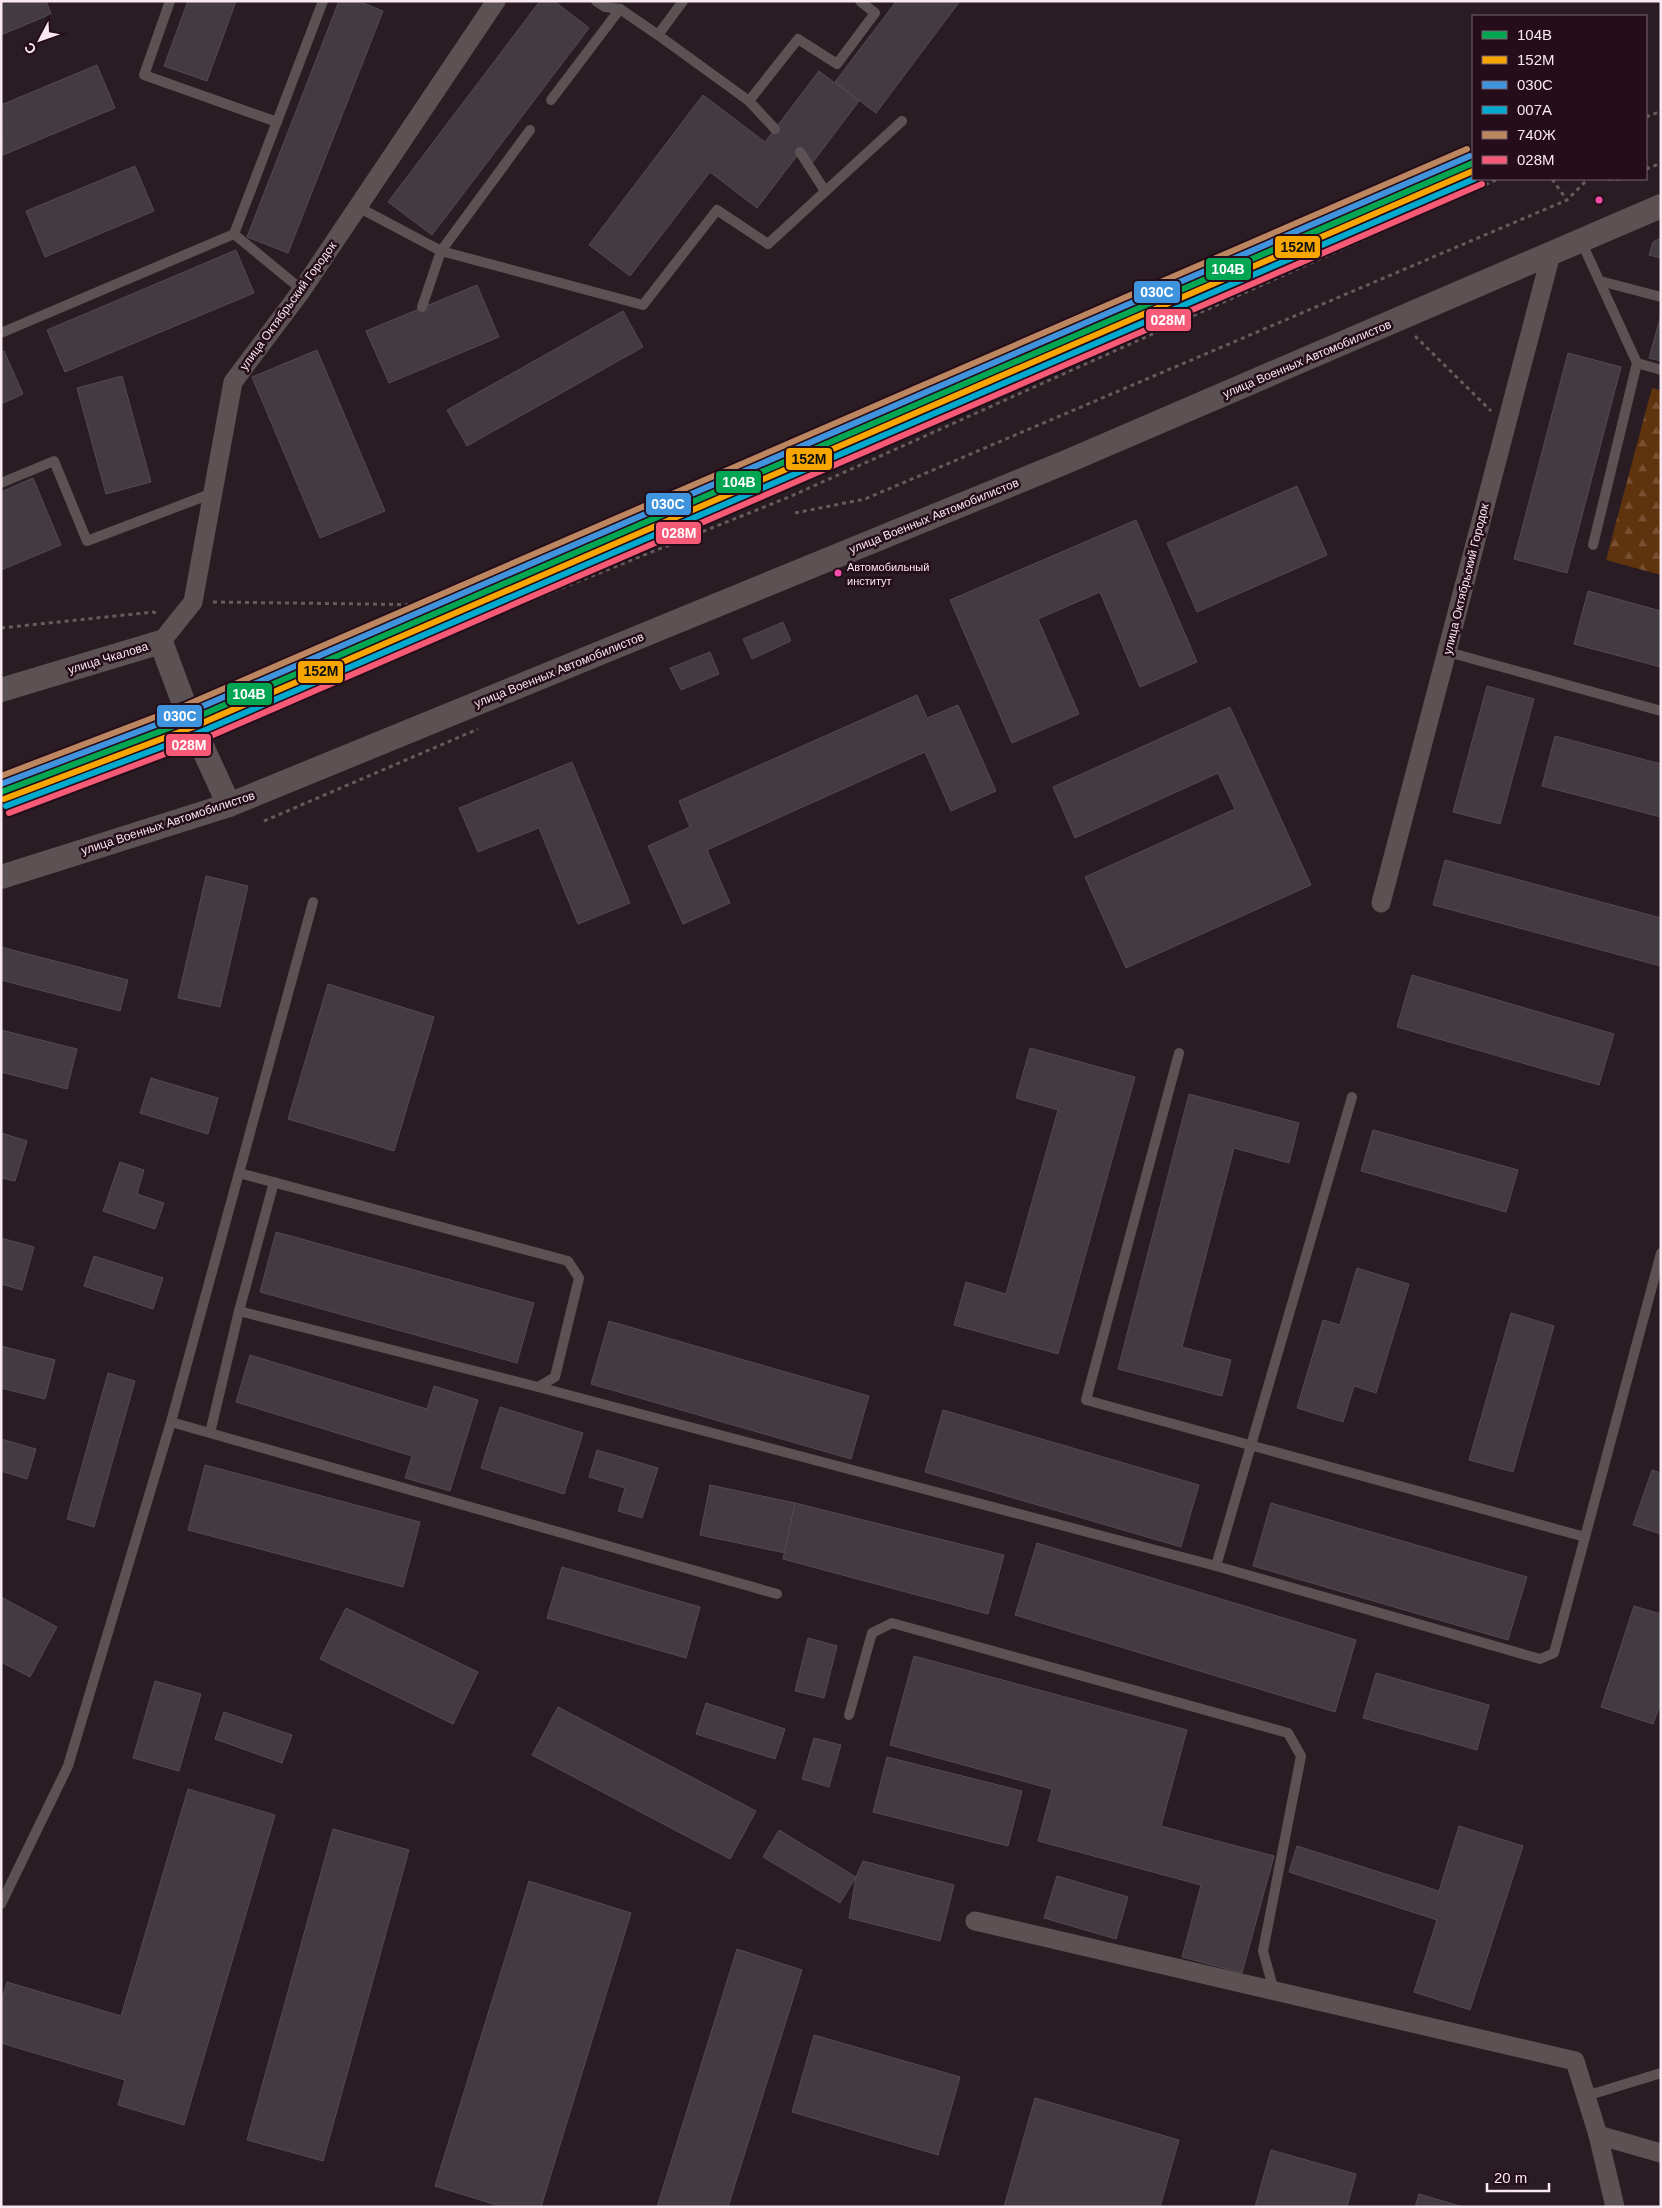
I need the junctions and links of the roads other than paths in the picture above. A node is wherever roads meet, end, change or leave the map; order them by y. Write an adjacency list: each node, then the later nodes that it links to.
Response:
1 (170, 1): 12 (lane)
2 (323, 1): 12 (lane)
3 (496, 1): 19 (street, улица Октябрьский Городок)
4 (596, 1): 7 (lane)
5 (682, 1): 9 (lane)
6 (860, 1): 11 (lane)
7 (607, 4): 8 (lane)
8 (620, 9): 9 (lane); 10 (lane)
9 (658, 35): 11 (lane)
10 (551, 100)
11 (750, 101): 14 (lane)
12 (277, 122): 20 (lane)
13 (902, 122): 17 (lane)
14 (775, 128)
15 (530, 130): 22 (lane)
16 (800, 152): 17 (lane)
17 (825, 191): 22 (lane)
18 (1661, 206): 21 (street, улица Военных Автомобилистов)
19 (358, 207): 22 (lane); 25 (street, улица Октябрьский Городок)
20 (234, 234): 25 (lane); 28 (lane)
21 (1581, 241): 23 (street, улица Военных Автомобилистов); 24 (lane)
22 (441, 251): 27 (lane)
23 (1551, 254): 35 (street, улица Октябрьский Городок); 38 (street, улица Военных Автомобилистов)
24 (1600, 282): 26 (lane); 29 (lane)
25 (302, 290): 32 (street, улица Октябрьский Городок)
26 (1661, 297)
27 (422, 307)
28 (1, 333)
29 (1637, 363): 30 (lane); 33 (lane)
30 (1661, 370)
31 (1, 483): 32 (lane)
32 (213, 493): 34 (street, улица Октябрьский Городок)
33 (1593, 545)
34 (166, 636): 36 (street, улица Чкалова); 38 (street, улица Чкалова)
35 (1448, 652): 37 (lane); 41 (street, улица Октябрьский Городок)
36 (1, 690)
37 (1661, 711)
38 (229, 805): 39 (street, улица Военных Автомобилистов)
39 (1, 877)
40 (313, 902): 44 (lane)
41 (1381, 903)
42 (1179, 1052): 51 (lane)
43 (1352, 1096): 51 (lane)
44 (239, 1173): 45 (lane); 49 (lane)
45 (274, 1182): 47 (lane); 48 (lane)
46 (1661, 1253): 52 (lane)
47 (239, 1311): 48 (lane); 50 (lane)
48 (538, 1387): 53 (lane)
49 (171, 1422): 50 (lane); 56 (lane)
50 (210, 1433): 54 (lane)
51 (1250, 1447): 52 (lane); 53 (lane)
52 (1585, 1537): 53 (lane)
53 (1216, 1566)
54 (777, 1594)
55 (849, 1715): 58 (lane)
56 (1, 1904)
57 (975, 1921): 58 (street)
58 (1274, 1990): 60 (street)
59 (1661, 2073): 60 (lane)
60 (1586, 2096): 61 (street)
61 (1598, 2135): 62 (street); 63 (street)
62 (1661, 2152)
63 (1615, 2207)

